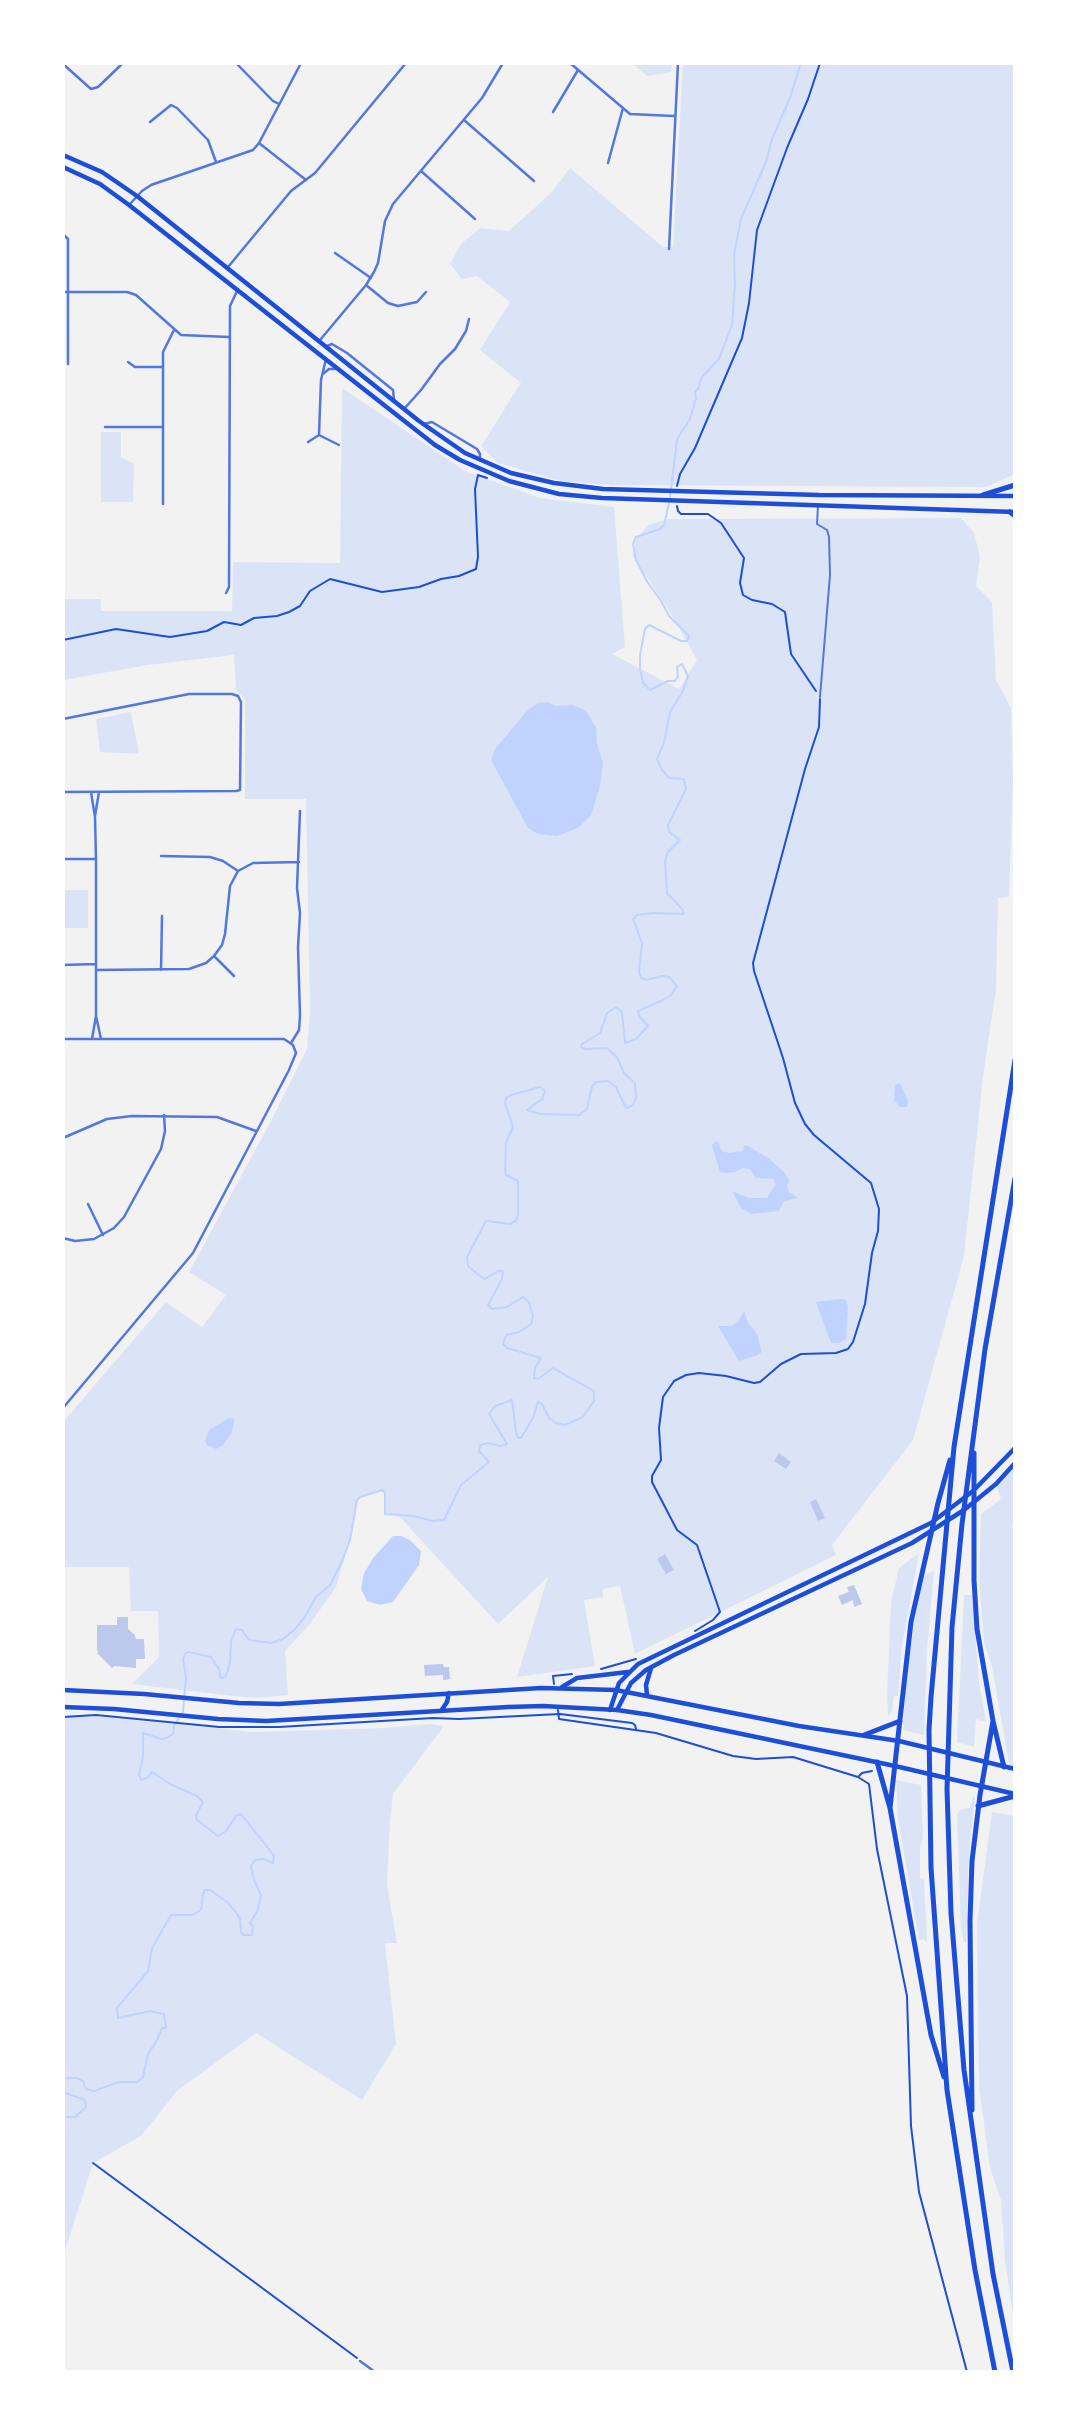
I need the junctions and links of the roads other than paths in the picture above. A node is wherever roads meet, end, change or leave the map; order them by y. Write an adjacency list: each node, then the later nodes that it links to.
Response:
1 (123, 63): 8 (street)
2 (236, 63): 10 (street)
3 (301, 63): 10 (street)
4 (406, 63): 22 (street)
5 (503, 63): 14 (street)
6 (570, 63): 9 (street)
7 (678, 63): 13 (street)
8 (63, 64)
9 (578, 70): 11 (street); 12 (street)
10 (279, 104): 16 (street)
11 (623, 108): 13 (street); 19 (street)
12 (553, 113)
13 (675, 116): 28 (street)
14 (464, 120): 21 (street); 23 (street)
15 (150, 122): 18 (street)
16 (259, 144): 18 (street); 22 (street)
17 (63, 155): 24 (main road)
18 (216, 163): 24 (street)
19 (608, 163)
20 (63, 167): 25 (main road)
21 (421, 171): 26 (street); 31 (street)
22 (306, 180): 30 (street)
23 (534, 181)
24 (137, 195): 25 (street); 30 (main road)
25 (129, 205): 33 (main road)
26 (475, 219)
27 (63, 234): 34 (street)
28 (669, 249)
29 (335, 253): 31 (street)
30 (228, 267): 39 (main road)
31 (371, 278): 32 (street)
32 (366, 285): 35 (street); 39 (street)
33 (238, 289): 38 (street); 40 (main road)
34 (65, 292): 37 (street); 43 (street)
35 (426, 292)
36 (468, 319): 47 (street)
37 (174, 330): 38 (street); 44 (street)
38 (229, 337): 63 (street)
39 (320, 340): 40 (main road); 47 (main road)
40 (312, 349): 41 (main road)
41 (326, 359): 45 (main road); 46 (street)
42 (128, 362): 44 (street)
43 (68, 364)
44 (163, 366): 50 (street)
45 (338, 369): 46 (street); 55 (main road)
46 (322, 376): 51 (street)
47 (404, 409): 48 (main road)
48 (424, 424): 54 (main road); 54 (street)
49 (105, 427): 50 (street)
50 (162, 427): 60 (street)
51 (319, 435): 52 (street); 53 (street)
52 (308, 442)
53 (339, 445)
54 (480, 460): 55 (main road); 57 (main road)
55 (477, 467): 61 (main road)
56 (1015, 485): 58 (highway)
57 (819, 495): 58 (main road); 61 (main road)
58 (983, 495): 59 (main road)
59 (1015, 496)
60 (163, 504)
61 (818, 504): 62 (main road); 64 (lane)
62 (1013, 513)
63 (226, 593)
64 (820, 697)
65 (63, 719): 68 (street)
66 (63, 792): 67 (street)
67 (91, 792): 68 (street); 70 (street)
68 (99, 792): 70 (street)
69 (300, 811): 74 (street)
70 (95, 817): 73 (street)
71 (161, 856): 75 (street)
72 (63, 859): 73 (street)
73 (96, 859): 78 (street)
74 (299, 862): 75 (street); 87 (street)
75 (238, 871): 77 (street)
76 (162, 916): 81 (street)
77 (214, 957): 81 (street); 82 (street)
78 (96, 964): 79 (street); 80 (street)
79 (63, 965)
80 (96, 970): 81 (street); 83 (street)
81 (161, 970)
82 (234, 976)
83 (96, 1016): 85 (street); 86 (street)
84 (63, 1039): 85 (street)
85 (92, 1039): 86 (street)
86 (101, 1039): 87 (street)
87 (291, 1043): 90 (street)
88 (1015, 1060): 97 (highway)
89 (164, 1115): 90 (street); 91 (street); 94 (street)
90 (257, 1132): 96 (street)
91 (63, 1137)
92 (1015, 1178): 98 (highway)
93 (88, 1204): 94 (street)
94 (103, 1236): 95 (street)
95 (63, 1238)
96 (63, 1408)
97 (954, 1447): 115 (highway); 128 (highway)
98 (974, 1447): 116 (highway); 129 (highway)
99 (1015, 1448): 101 (main road)
100 (1015, 1463): 102 (main road)
101 (730, 1619): 102 (main road); 104 (main road)
102 (733, 1628): 103 (main road)
103 (651, 1667): 108 (main road); 110 (main road)
104 (629, 1671): 105 (main road); 107 (main road)
105 (562, 1687): 107 (main road); 109 (main road)
106 (63, 1690): 109 (main road)
107 (616, 1690): 108 (main road); 112 (main road)
108 (626, 1692): 110 (main road); 113 (main road)
109 (449, 1693): 114 (main road)
110 (647, 1695): 117 (main road)
111 (63, 1707): 114 (main road)
112 (610, 1710): 113 (main road); 114 (main road)
113 (617, 1710): 119 (main road)
114 (441, 1711)
115 (900, 1721): 117 (highway); 118 (highway)
116 (993, 1721): 120 (highway); 122 (highway)
117 (864, 1735): 118 (main road)
118 (899, 1741): 120 (main road); 121 (highway)
119 (877, 1762): 121 (main road); 127 (highway)
120 (985, 1762): 122 (main road); 124 (highway)
121 (895, 1766): 124 (main road); 127 (highway)
122 (1004, 1767): 123 (main road)
123 (1015, 1769)
124 (981, 1786): 125 (main road); 126 (highway)
125 (1015, 1795): 126 (highway)
126 (978, 1806): 129 (highway)
127 (890, 1808): 128 (highway)
128 (947, 2090): 132 (highway)
129 (972, 2124): 133 (highway)
130 (360, 2361): 131 (street)
131 (374, 2372)
132 (995, 2372)
133 (1013, 2372)

